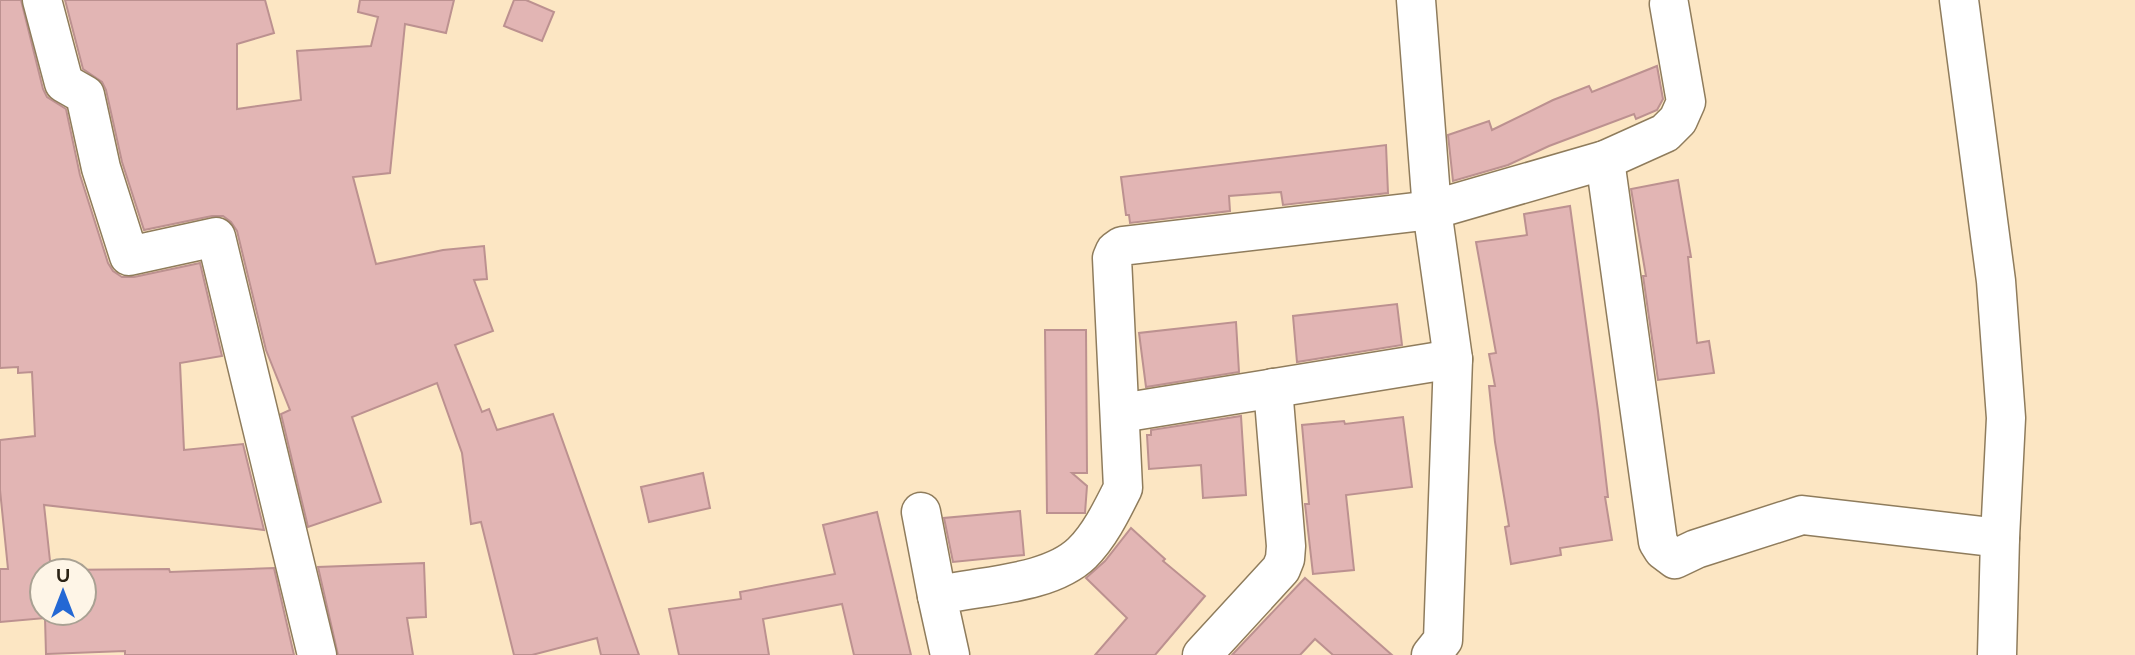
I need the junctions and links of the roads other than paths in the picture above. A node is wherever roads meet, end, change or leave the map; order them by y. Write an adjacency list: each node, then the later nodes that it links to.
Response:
1 (42, 0): 14 (street)
2 (1416, 0): 6 (street)
3 (1958, 0): 11 (street)
4 (1669, 4): 5 (street)
5 (1605, 160): 6 (street); 11 (street)
6 (1432, 210): 7 (street); 9 (street)
7 (1453, 359): 8 (street); 13 (street)
8 (1273, 388): 9 (street); 16 (street)
9 (1121, 413): 12 (street)
10 (921, 512): 12 (street)
11 (2000, 538): 17 (street)
12 (937, 596): 15 (street)
13 (1444, 650)
14 (317, 655)
15 (950, 655)
16 (1202, 655)
17 (1997, 655)

